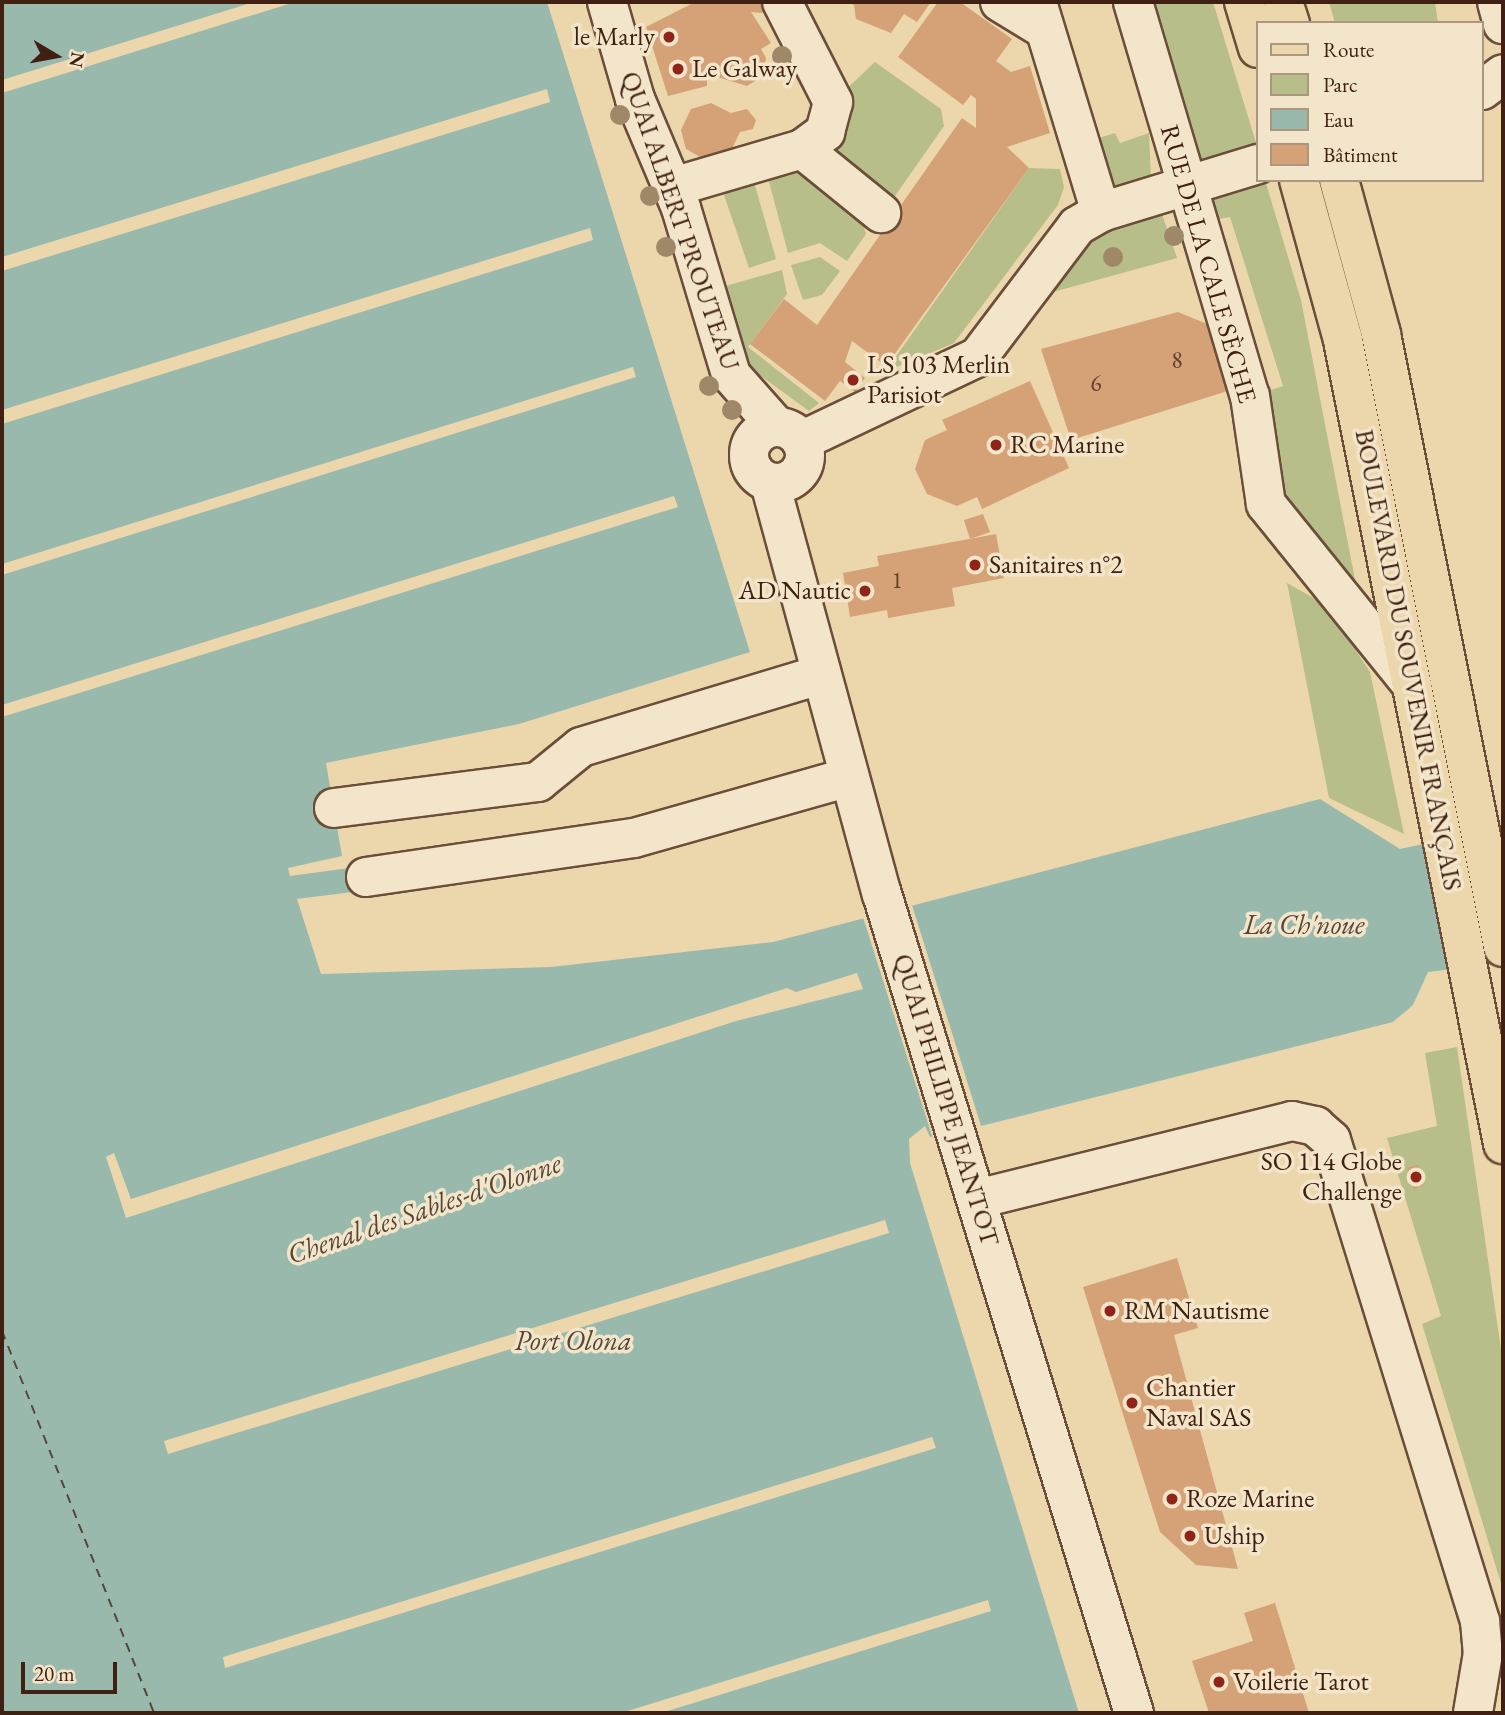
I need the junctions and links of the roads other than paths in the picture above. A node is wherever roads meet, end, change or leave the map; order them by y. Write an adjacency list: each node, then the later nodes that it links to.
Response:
1 (607, 2): 18 (street, QUAI ALBERT PROUTEAU)
2 (782, 2): 14 (street)
3 (1000, 2): 8 (street)
4 (1133, 2): 19 (street, RUE DE LA CALE SÈCHE)
5 (1244, 2): 11 (main road)
6 (1283, 2): 9 (main road)
7 (1497, 2): 10 (street)
8 (1039, 15): 20 (street)
9 (1289, 21)
10 (1503, 24)
11 (1256, 41)
12 (1503, 74): 13 (street)
13 (1484, 88)
14 (802, 149): 18 (street); 21 (street)
15 (1256, 165): 19 (street)
16 (1300, 182): 24 (main road, BOULEVARD DU SOUVENIR FRANÇAIS)
17 (1340, 182): 26 (main road, BOULEVARD DU SOUVENIR FRANÇAIS)
18 (674, 187): 22 (street, QUAI ALBERT PROUTEAU)
19 (1186, 187): 20 (street); 24 (street, RUE DE LA CALE SÈCHE)
20 (1101, 212): 22 (street)
21 (881, 213)
22 (789, 434): 23 (street, QUAI PHILIPPE JEANTOT)
23 (818, 676): 25 (street, QUAI PHILIPPE JEANTOT); 27 (street)
24 (1414, 687): 26 (main road, BOULEVARD DU SOUVENIR FRANÇAIS)
25 (849, 777): 28 (street); 31 (street, QUAI PHILIPPE JEANTOT)
26 (1453, 790): 29 (main road, BOULEVARD DU SOUVENIR FRANÇAIS); 30 (main road, BOULEVARD DU SOUVENIR FRANÇAIS)
27 (334, 808)
28 (366, 877)
29 (1503, 947)
30 (1503, 1144)
31 (977, 1199): 32 (street, QUAI PHILIPPE JEANTOT); 33 (street)
32 (1134, 1713)
33 (1473, 1713)

